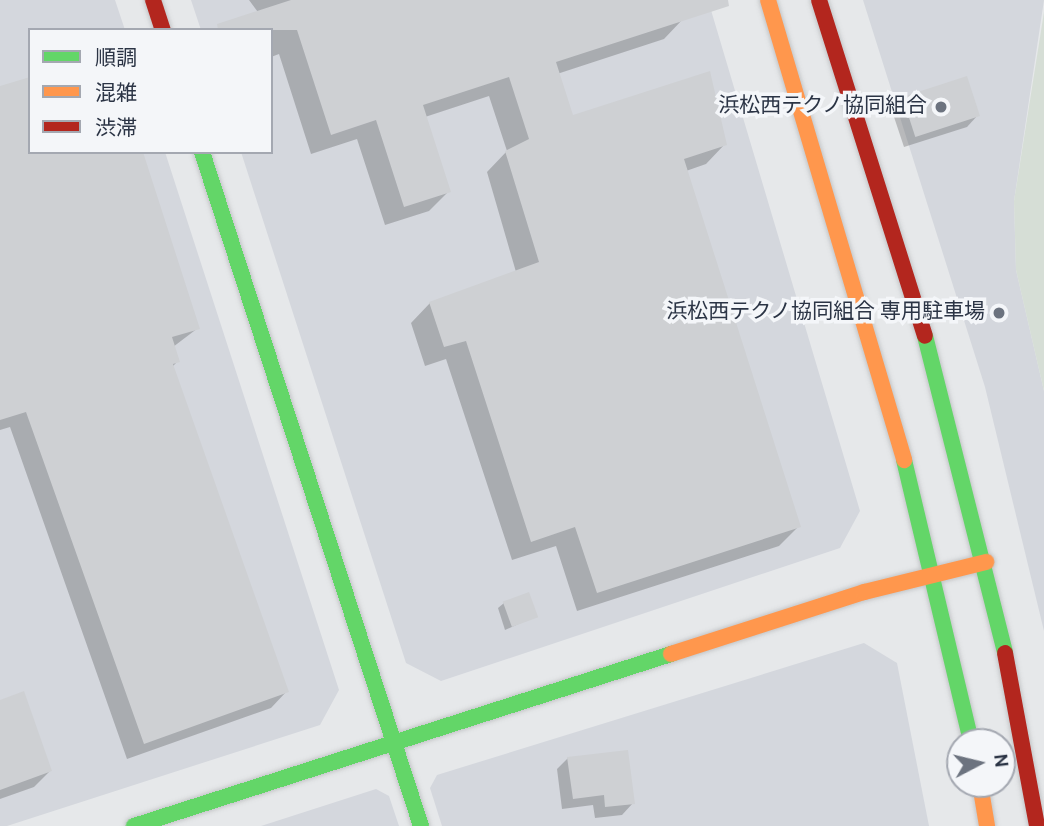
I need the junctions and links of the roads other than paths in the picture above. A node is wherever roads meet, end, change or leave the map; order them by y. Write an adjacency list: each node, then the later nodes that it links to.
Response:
1 (153, 0): 4 (street)
2 (768, 0): 7 (street)
3 (819, 0): 6 (street)
4 (162, 28)
5 (203, 154): 9 (street)
6 (986, 562): 7 (street); 14 (street)
7 (934, 574): 8 (street); 9 (street)
8 (968, 728)
9 (394, 743): 11 (street); 12 (street)
10 (982, 798): 13 (street)
11 (134, 826)
12 (421, 826)
13 (987, 826)
14 (1037, 826)

